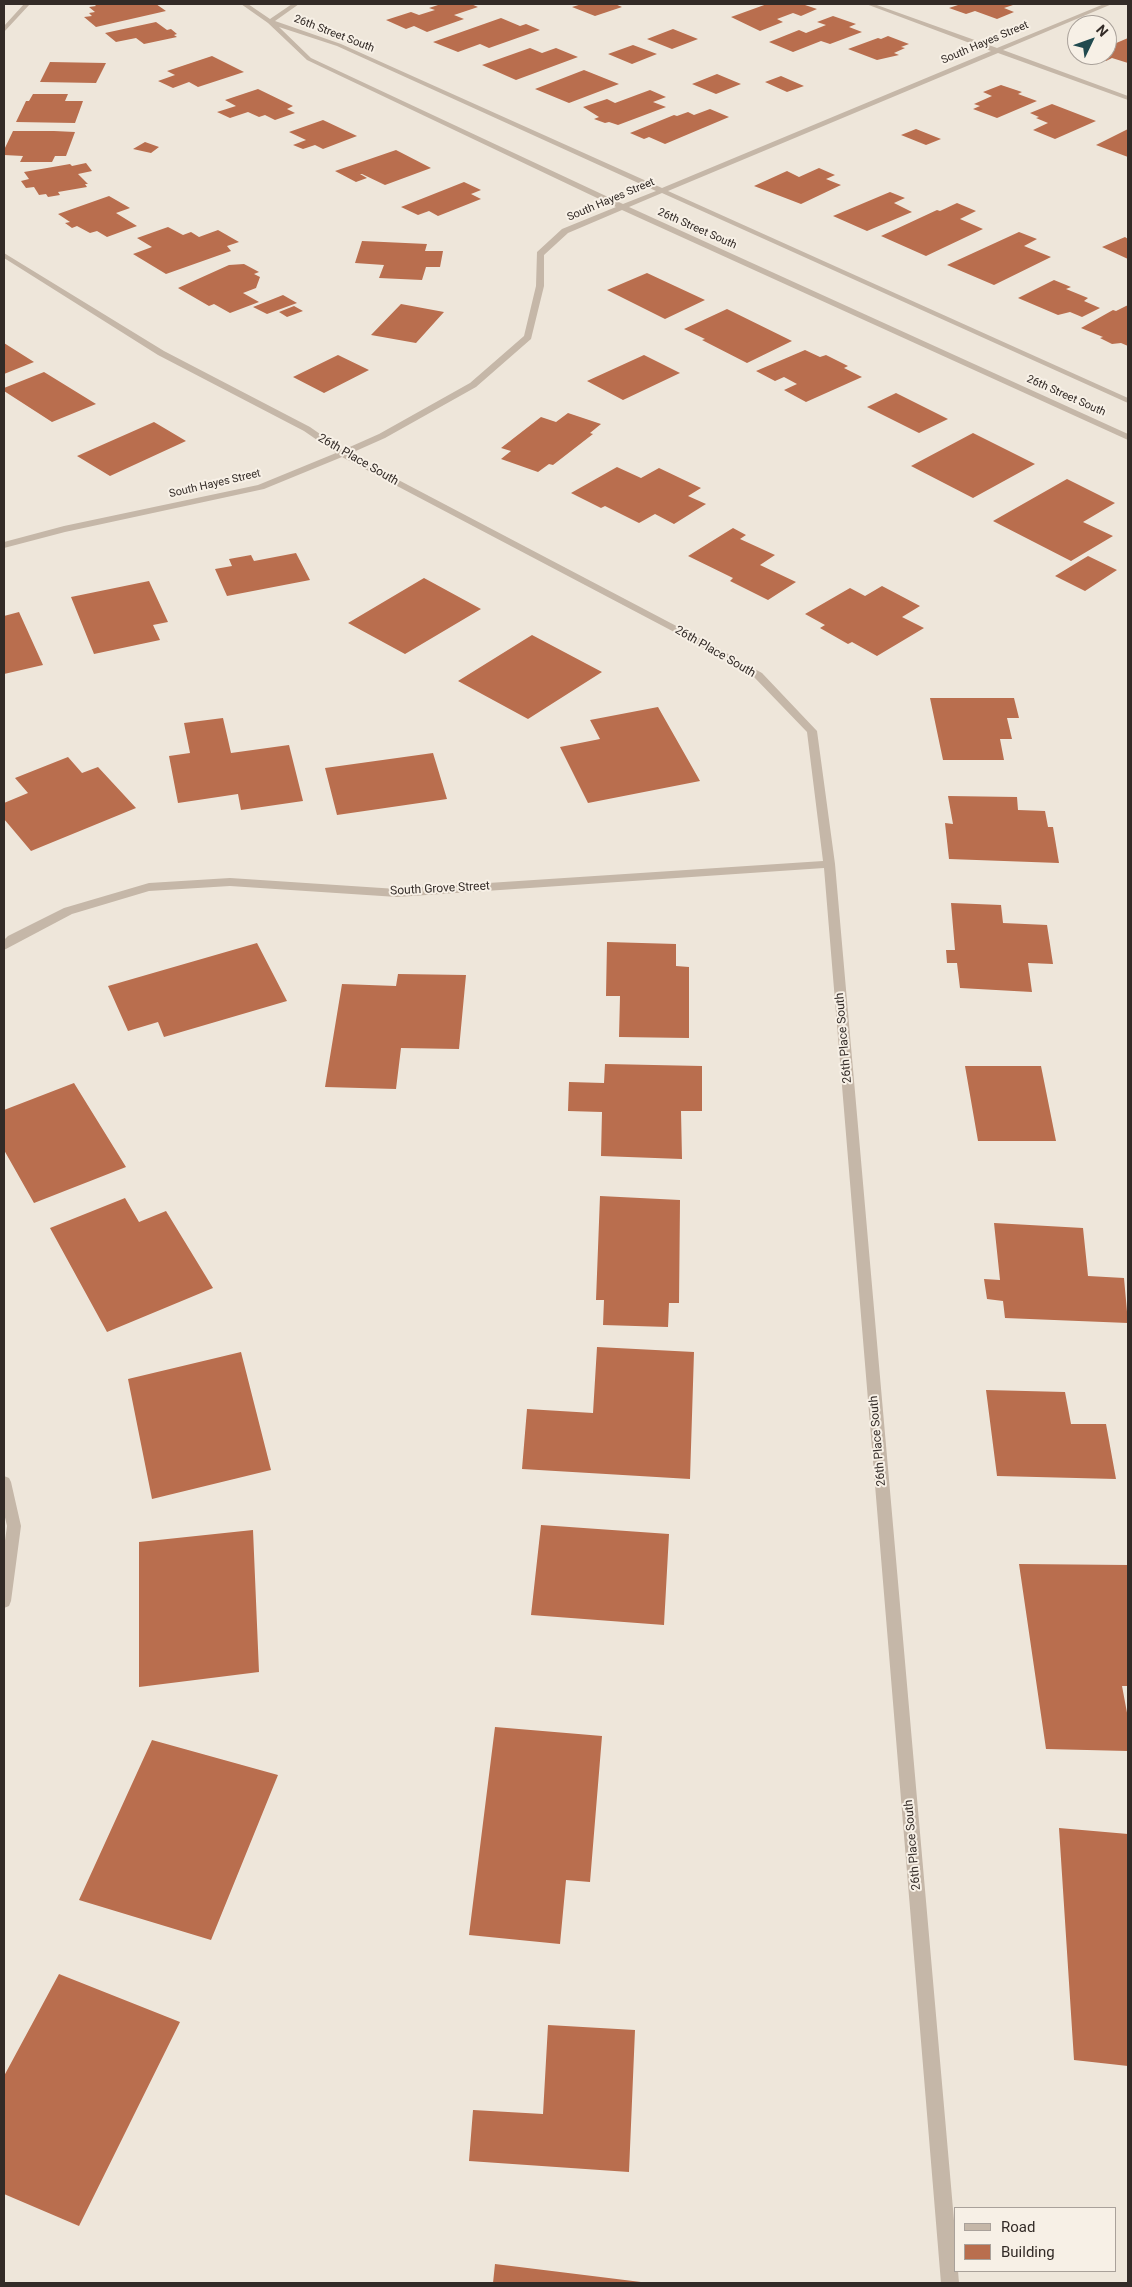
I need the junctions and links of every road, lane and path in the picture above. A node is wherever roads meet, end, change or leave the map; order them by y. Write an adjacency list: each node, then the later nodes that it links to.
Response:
1 (27, 4): 7 (street)
2 (244, 4): 6 (street, 26th Street South)
3 (296, 4): 6 (street)
4 (869, 4): 8 (street)
5 (1109, 4): 8 (street, South Hayes Street)
6 (270, 22): 10 (street, 26th Street South); 11 (street, 26th Street South)
7 (4, 30)
8 (997, 50): 9 (street); 10 (street, South Hayes Street)
9 (1128, 98)
10 (661, 191): 11 (street, South Hayes Street); 13 (street, 26th Street South)
11 (624, 208): 14 (street, 26th Street South); 15 (street, South Hayes Street)
12 (4, 255): 15 (street, 26th Place South)
13 (1128, 401)
14 (1128, 437)
15 (343, 454): 16 (street, South Hayes Street); 17 (street, 26th Place South)
16 (4, 545)
17 (829, 864): 18 (street, South Grove Street); 21 (street, 26th Place South)
18 (4, 946)
19 (4, 1482): 20 (street)
20 (4, 1601)
21 (950, 2283)

